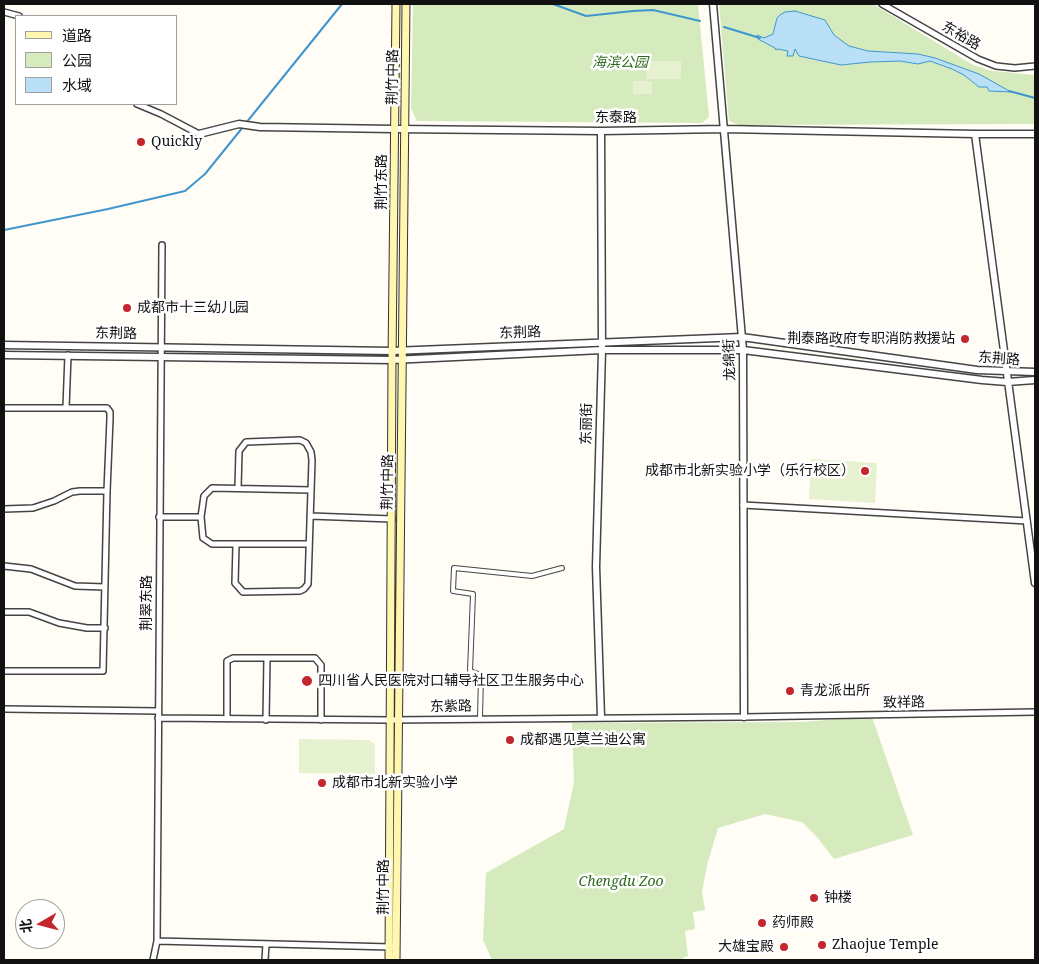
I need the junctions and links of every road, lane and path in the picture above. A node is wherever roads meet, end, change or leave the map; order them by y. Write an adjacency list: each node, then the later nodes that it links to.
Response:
1 (396, 4): 8 (main road, 荆竹东路)
2 (406, 4): 7 (main road, 荆竹中路)
3 (714, 4): 9 (street, 龙绵街)
4 (882, 4): 5 (street, 东裕路)
5 (1035, 66)
6 (140, 105): 11 (street)
7 (405, 128): 8 (street, 东泰路); 10 (street, 东泰路); 20 (main road, 荆竹中路)
8 (395, 129): 11 (street, 东泰路); 19 (main road, 荆竹东路)
9 (725, 129): 10 (street, 东泰路); 12 (street, 东泰路); 15 (street, 龙绵街)
10 (601, 131): 18 (street, 东丽街)
11 (199, 134)
12 (975, 134): 13 (street, 东泰路); 27 (street)
13 (1035, 134)
14 (162, 245): 17 (street, 荆翠东路)
15 (742, 337): 18 (street, 东荆路); 21 (street, 龙绵街); 27 (street, 东荆路)
16 (4, 345): 17 (street, 东荆路)
17 (161, 347): 19 (street, 东荆路); 24 (street, 荆翠东路)
18 (602, 347): 20 (street, 东荆路); 21 (street, 东荆路); 25 (street, 东荆路); 56 (street, 东丽街)
19 (392, 350): 20 (street, 东荆路); 26 (main road, 荆竹东路)
20 (402, 350): 25 (main road, 荆竹中路)
21 (743, 350): 30 (street, 东荆路); 36 (street, 龙绵街)
22 (4, 355): 23 (street, 东荆路)
23 (68, 355): 24 (street, 东荆路); 32 (street)
24 (162, 356): 26 (street, 东荆路); 39 (street, 荆翠东路)
25 (402, 359): 26 (street, 东荆路); 63 (main road, 荆竹中路)
26 (392, 360): 41 (main road, 荆竹中路)
27 (1006, 372): 28 (street, 东荆路); 30 (street)
28 (1035, 372)
29 (1035, 380): 30 (street, 东荆路)
30 (1008, 382): 42 (street)
31 (4, 408): 32 (street)
32 (66, 408): 35 (street)
33 (238, 488): 34 (street); 34 (street); 40 (street)
34 (311, 490): 38 (street)
35 (107, 492): 37 (street); 48 (street)
36 (743, 505): 42 (street); 57 (street, 龙绵街)
37 (4, 509)
38 (310, 516): 41 (street); 44 (street)
39 (159, 517): 40 (street); 54 (street, 荆翠东路)
40 (201, 517): 43 (street)
41 (392, 519): 63 (main road, 荆竹中路)
42 (1027, 521): 47 (street)
43 (236, 544): 44 (street); 44 (street)
44 (308, 544)
45 (4, 566): 48 (street)
46 (562, 568): 59 (street)
47 (1035, 583)
48 (105, 586): 50 (street)
49 (4, 612): 50 (street)
50 (105, 628): 52 (street)
51 (267, 658): 60 (street); 61 (street); 62 (street)
52 (4, 671)
53 (4, 709): 54 (street)
54 (158, 711): 58 (street, 荆翠东路)
55 (1035, 712): 57 (street, 致祥路)
56 (601, 717): 57 (street, 东紫路); 59 (street, 东紫路)
57 (744, 717)
58 (158, 718): 60 (street, 东紫路); 64 (street, 荆翠东路)
59 (480, 718): 63 (street, 东紫路)
60 (227, 719): 61 (street, 东紫路)
61 (266, 720): 62 (street, 东紫路)
62 (321, 720): 63 (street, 东紫路)
63 (394, 720): 66 (main road, 荆竹中路)
64 (157, 941): 65 (street); 67 (street, 荆翠东路)
65 (266, 944): 66 (street); 68 (street)
66 (393, 947): 69 (main road, 荆竹中路); 70 (main road, 荆竹中路)
67 (153, 960)
68 (265, 960)
69 (388, 960)
70 (396, 960)

